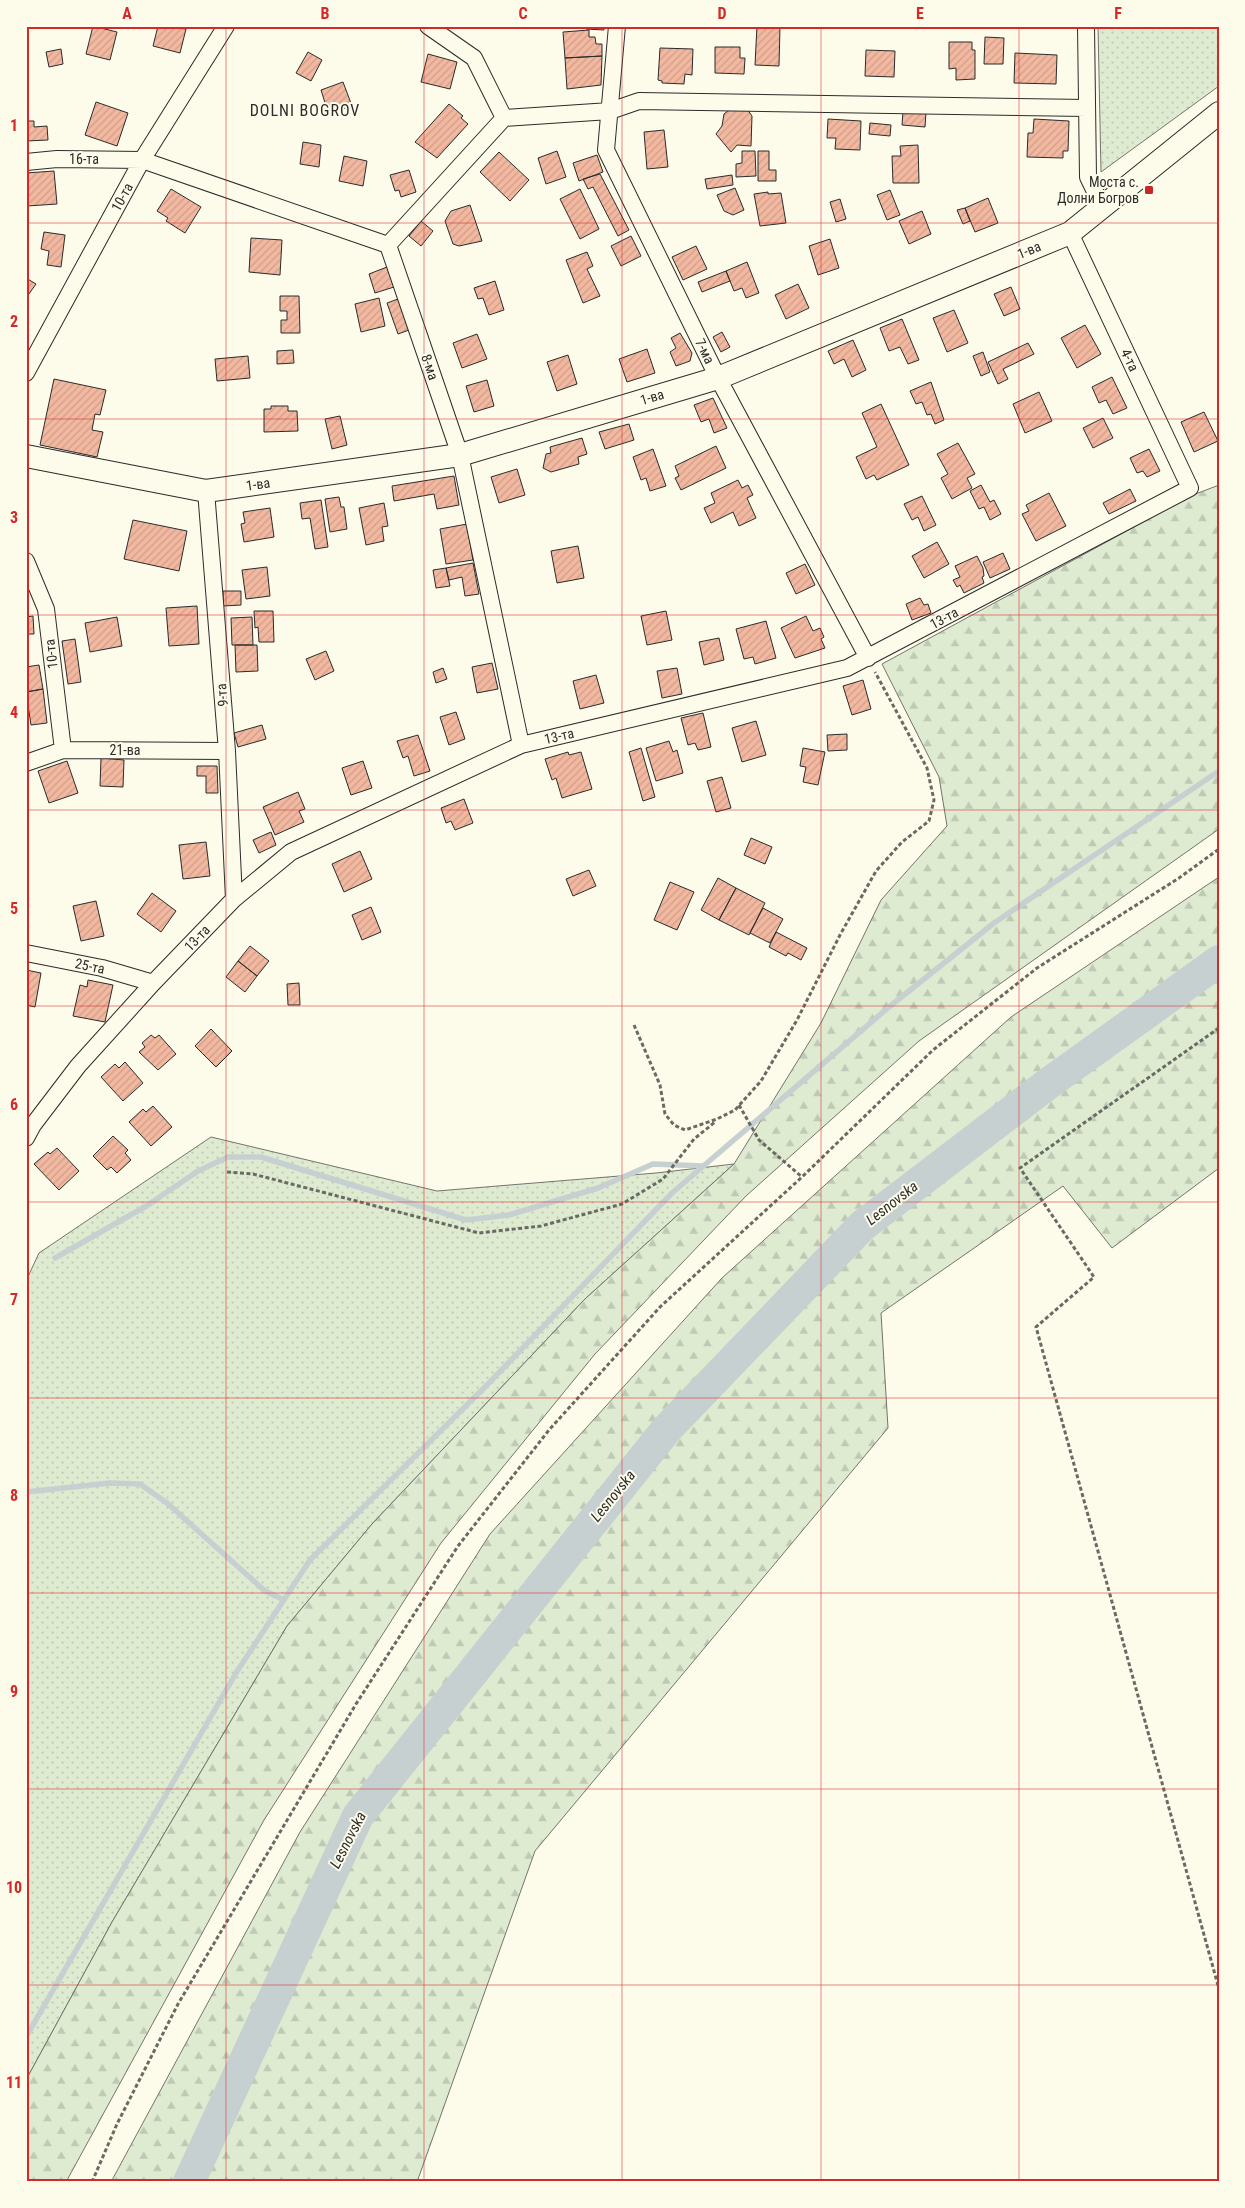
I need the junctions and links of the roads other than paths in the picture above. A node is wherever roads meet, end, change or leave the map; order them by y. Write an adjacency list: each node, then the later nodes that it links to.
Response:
1 (226, 26): 9 (street, 10-та)
2 (428, 26): 8 (street)
3 (616, 26): 6 (street, 7-ма)
4 (1086, 26): 5 (street)
5 (1087, 108): 6 (street); 11 (street)
6 (610, 111): 8 (street); 15 (street, 7-ма)
7 (1219, 112): 11 (street, 1-ва)
8 (504, 118): 13 (street)
9 (142, 160): 10 (street, 16-та); 13 (street); 14 (street, 10-та)
10 (26, 162)
11 (1103, 208): 12 (street, 1-ва)
12 (1070, 233): 15 (street, 1-ва); 18 (street, 4-та)
13 (388, 245): 16 (street, 8-ма)
14 (26, 373)
15 (718, 378): 16 (street, 1-ва); 21 (street, 7-ма)
16 (460, 454): 19 (street, 1-ва); 22 (street, 8-ма)
17 (26, 456): 19 (street, 1-ва)
18 (1190, 488): 21 (street, 13-та)
19 (206, 491): 24 (street, 9-та)
20 (26, 561): 23 (street, 10-та)
21 (868, 658): 22 (street, 13-та)
22 (521, 745): 26 (street, 13-та)
23 (63, 750): 24 (street, 21-ва); 25 (street, 21-ва)
24 (227, 750): 26 (street, 9-та)
25 (26, 763)
26 (234, 899): 28 (street, 13-та)
27 (26, 953): 28 (street, 25-та)
28 (153, 984): 29 (street, 13-та)
29 (26, 1138)

